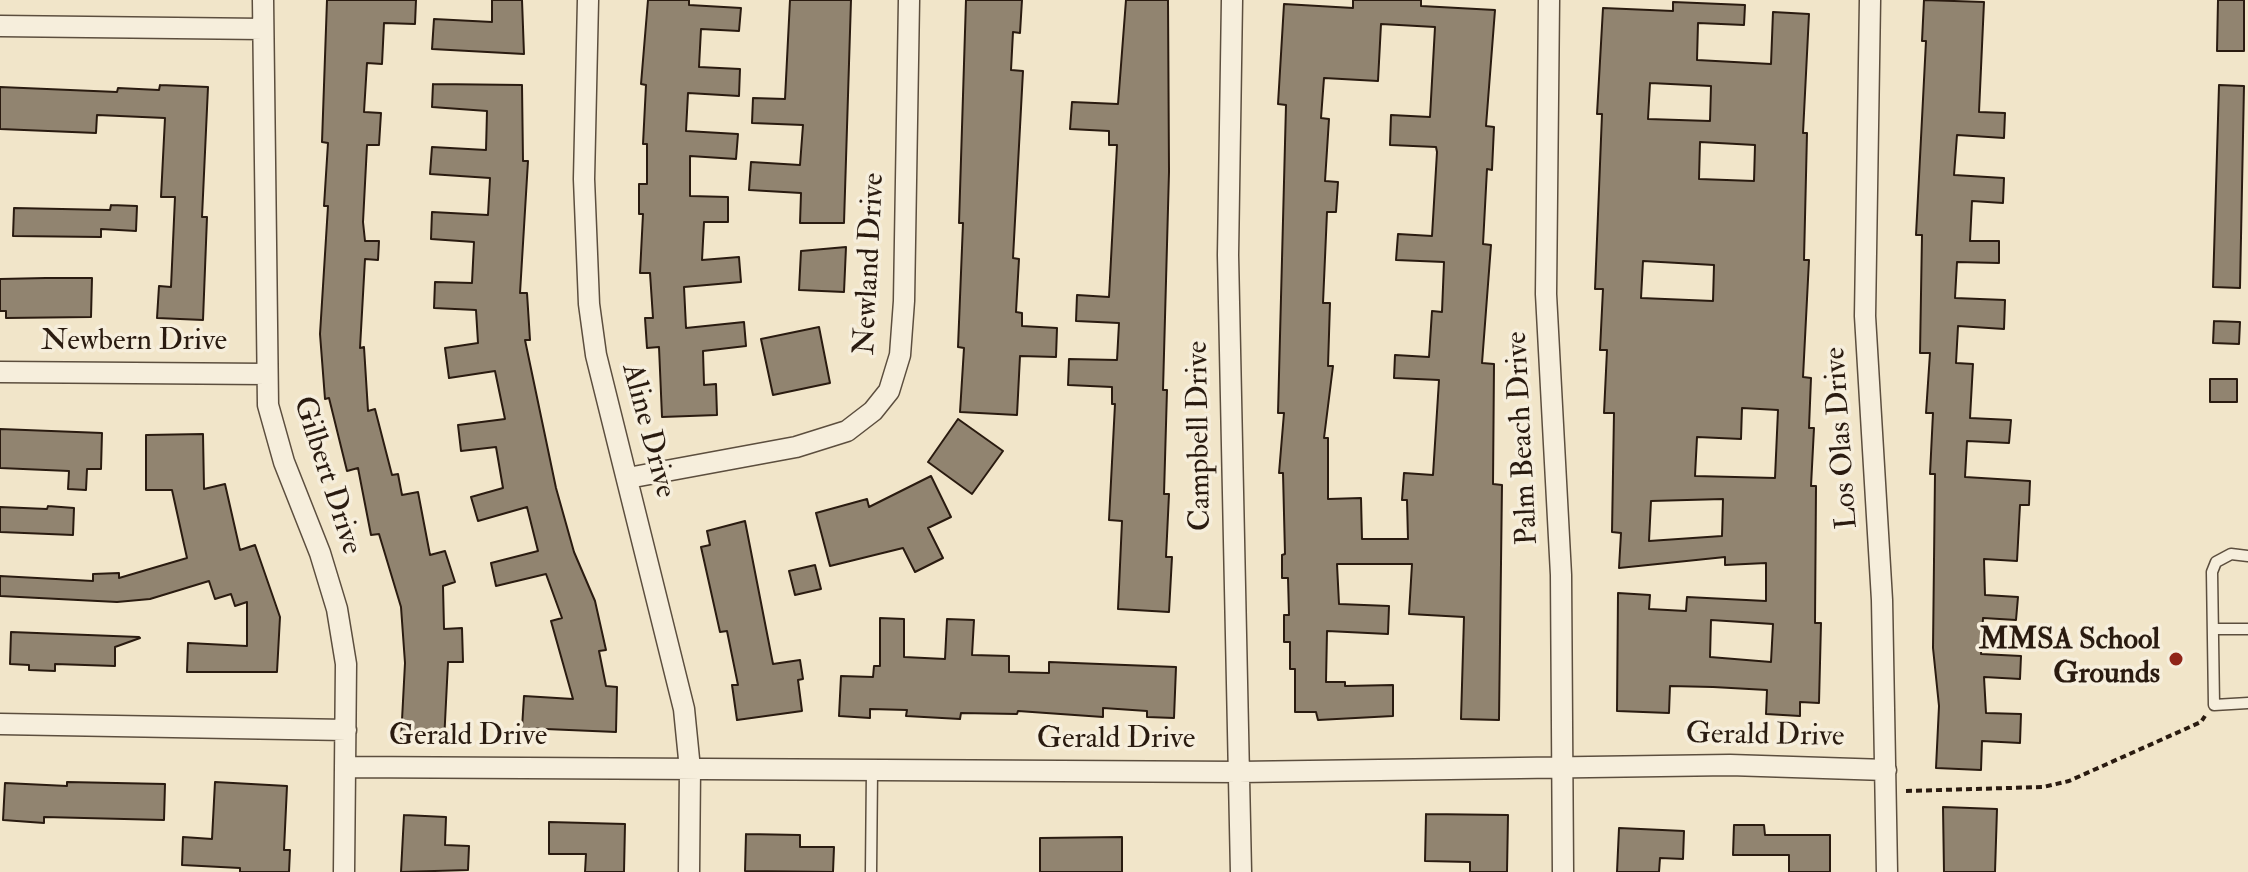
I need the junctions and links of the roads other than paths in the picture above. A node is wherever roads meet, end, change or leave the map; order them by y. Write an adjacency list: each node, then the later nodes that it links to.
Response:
1 (263, 0): 8 (street, Gilbert Drive)
2 (588, 0): 11 (street, Aline Drive)
3 (909, 0): 11 (street, Newland Drive)
4 (1232, 0): 23 (street, Campbell Drive)
5 (1549, 0): 18 (street, Palm Beach Drive)
6 (1870, 0): 22 (street, Los Olas Drive)
7 (0, 26): 8 (street)
8 (263, 29): 10 (street, Gilbert Drive)
9 (0, 372): 10 (street, Newbern Drive)
10 (267, 374): 17 (street, Gilbert Drive)
11 (628, 478): 20 (street, Aline Drive)
12 (2248, 556): 13 (lane)
13 (2213, 629): 14 (lane); 15 (lane)
14 (2248, 629)
15 (2248, 703)
16 (0, 724): 17 (street, Gerald Drive)
17 (346, 730): 19 (street, Gilbert Drive)
18 (1560, 765): 22 (street, Gerald Drive); 23 (street, Gerald Drive); 28 (street, Palm Beach Drive)
19 (346, 767): 20 (street, Gerald Drive); 24 (street, Gilbert Drive)
20 (690, 769): 21 (street, Gerald Drive); 25 (street, Aline Drive)
21 (872, 770): 23 (street, Gerald Drive); 26 (lane)
22 (1886, 770): 29 (street, Los Olas Drive)
23 (1239, 772): 27 (street, Campbell Drive)
24 (344, 872)
25 (689, 872)
26 (871, 872)
27 (1241, 872)
28 (1563, 872)
29 (1887, 872)

